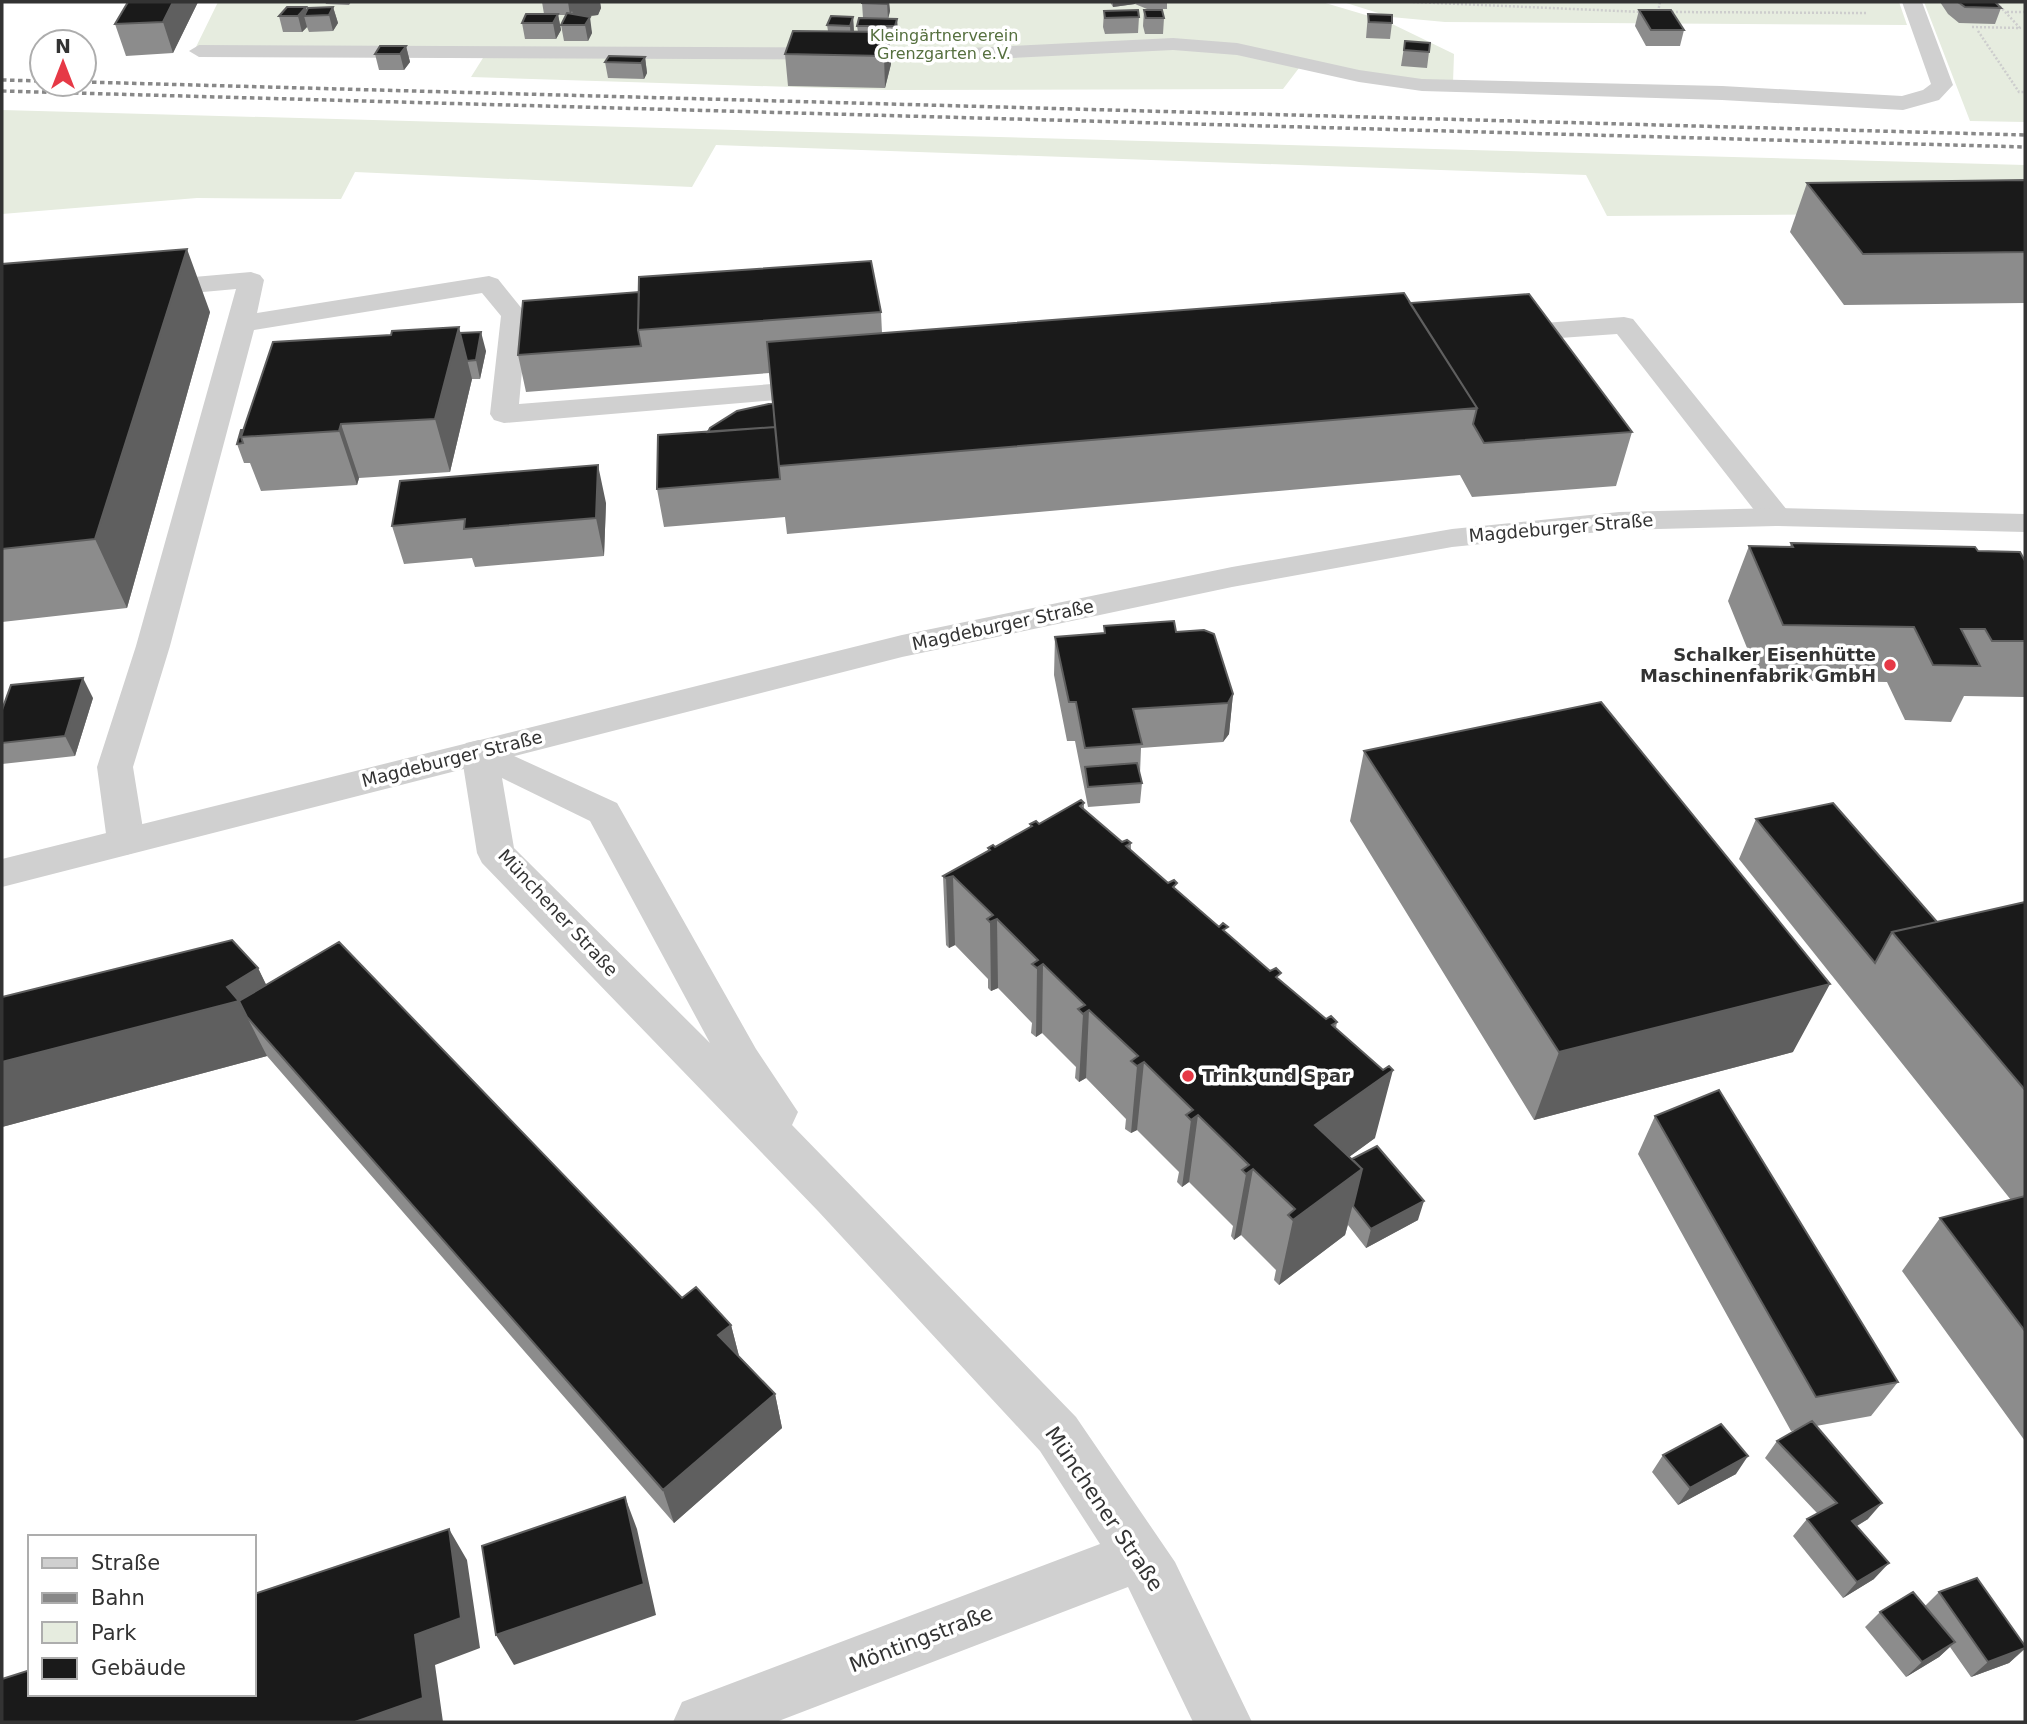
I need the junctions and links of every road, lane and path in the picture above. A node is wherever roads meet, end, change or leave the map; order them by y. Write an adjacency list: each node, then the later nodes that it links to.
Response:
1 (1413, 2): 5 (path)
2 (1660, 2): 3 (path)
3 (1865, 2)
4 (1996, 2): 8 (path)
5 (1452, 4): 7 (path)
6 (1914, 8): 10 (path); 11 (street)
7 (1645, 12)
8 (2006, 12): 9 (path); 10 (path)
9 (2025, 12)
10 (1975, 27): 12 (path)
11 (200, 51)
12 (2025, 92)
13 (126, 291): 14 (street)
14 (242, 324): 16 (street); 20 (street)
15 (1472, 337): 17 (street)
16 (850, 386)
17 (1776, 517): 18 (street, Magdeburger Straße); 19 (street, Magdeburger Straße)
18 (2025, 523)
19 (479, 752): 20 (street, Magdeburger Straße); 22 (street, Münchener Straße); 22 (street, Münchener Straße)
20 (126, 841): 21 (street, Magdeburger Straße)
21 (2, 873)
22 (834, 1197): 23 (street, Münchener Straße)
23 (1141, 1555): 24 (street, Möntingstraße); 25 (street, Münchener Straße)
24 (702, 1722)
25 (1223, 1722)

